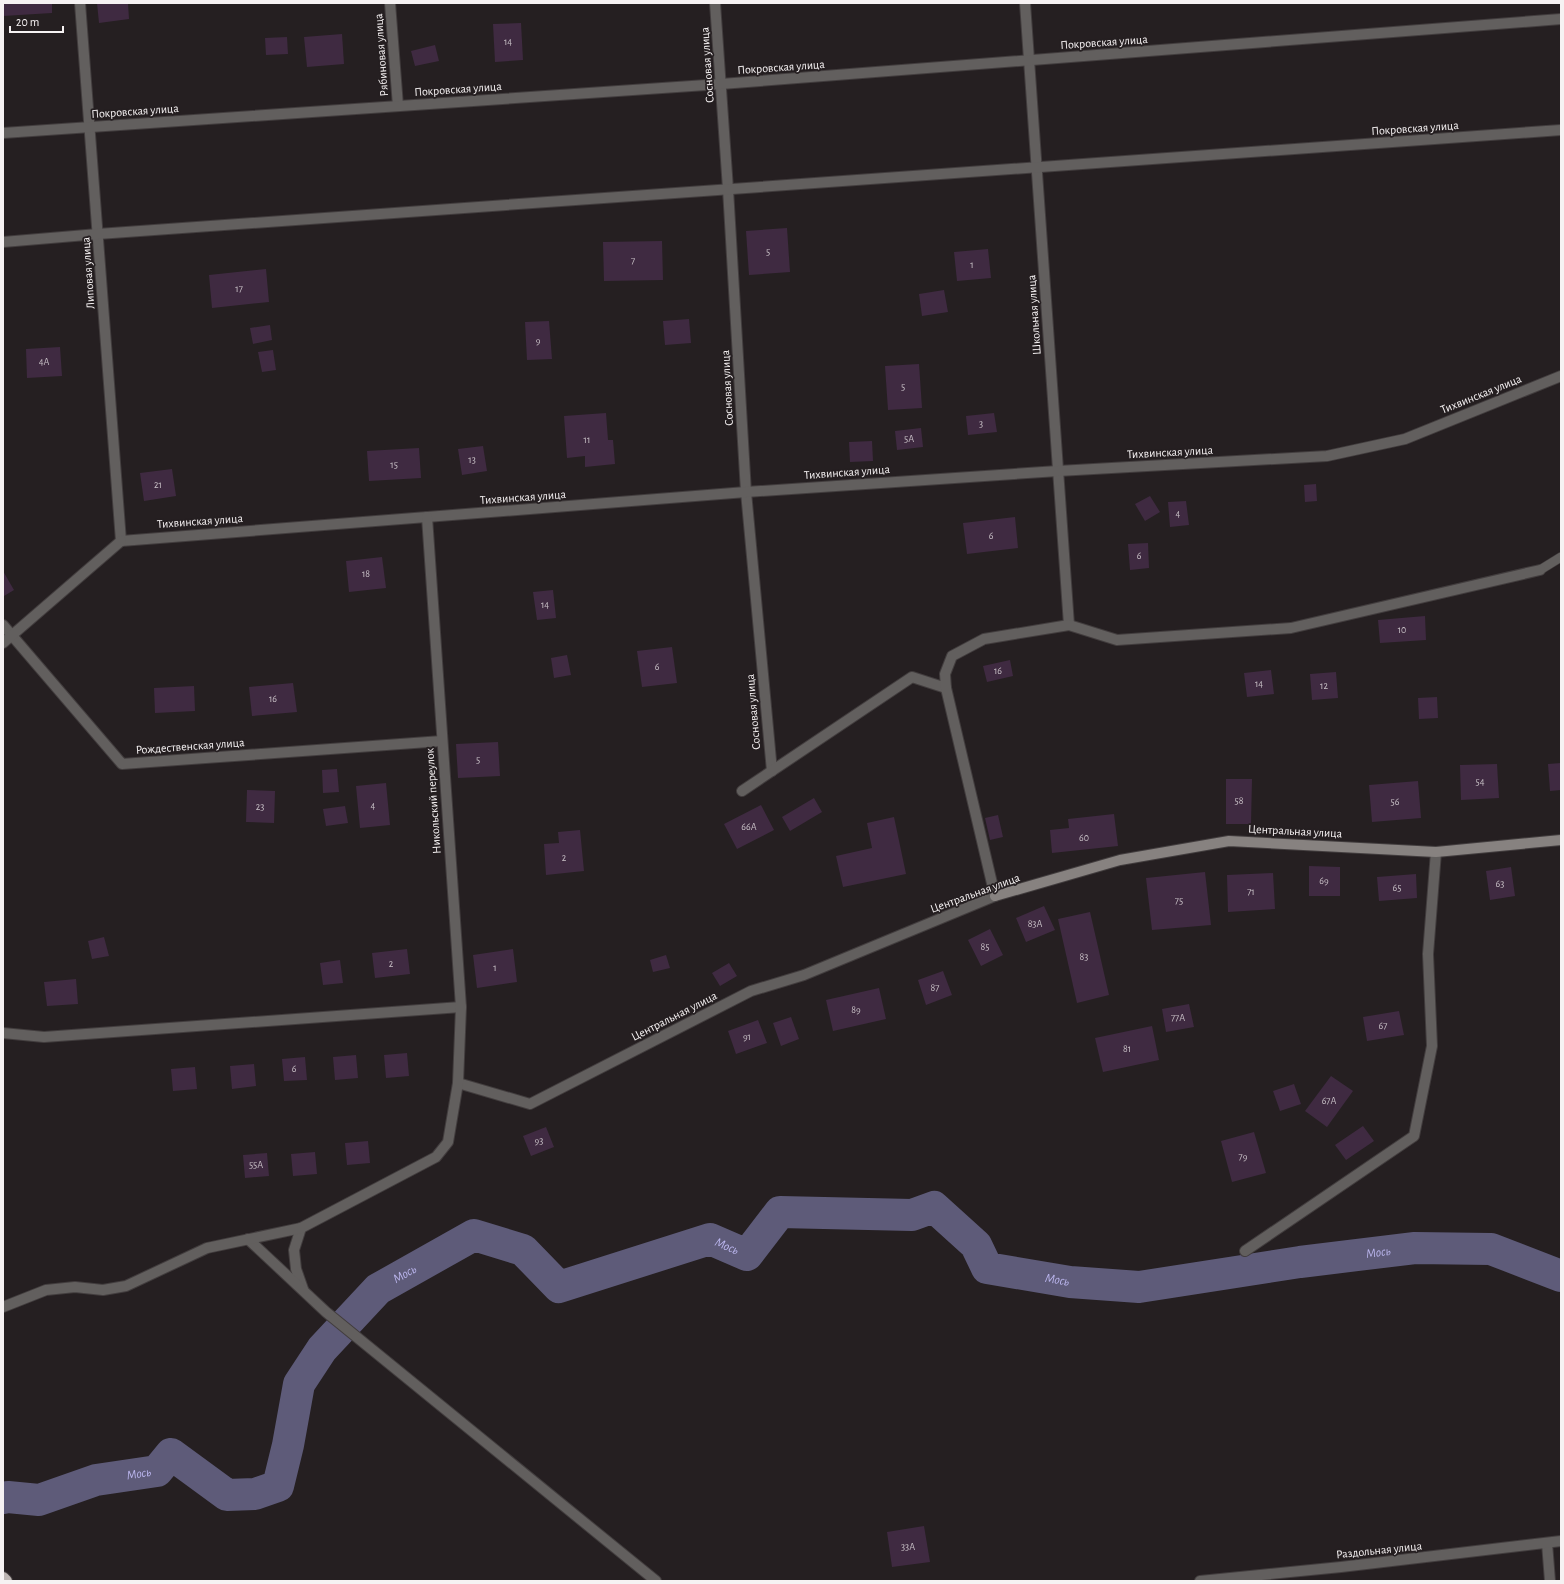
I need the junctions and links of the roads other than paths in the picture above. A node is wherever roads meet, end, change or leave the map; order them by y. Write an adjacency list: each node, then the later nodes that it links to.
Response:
1 (80, 3): 9 (street, Липовая улица)
2 (390, 3): 8 (street, Рябиновая улица)
3 (715, 3): 7 (street, Сосновая улица)
4 (1025, 3): 6 (street, Школьная улица)
5 (1561, 19): 6 (street, Покровская улица)
6 (1029, 61): 7 (street, Покровская улица); 12 (street, Школьная улица)
7 (721, 84): 8 (street, Покровская улица); 13 (street, Сосновая улица)
8 (398, 106): 9 (street, Покровская улица)
9 (90, 127): 11 (street, Покровская улица); 14 (street, Липовая улица)
10 (1561, 130): 12 (street, Покровская улица)
11 (3, 133)
12 (1037, 168): 13 (street, Покровская улица); 17 (street, Школьная улица)
13 (728, 190): 14 (street, Покровская улица); 18 (street, Сосновая улица)
14 (98, 234): 15 (street, Покровская улица); 20 (street, Липовая улица)
15 (3, 242)
16 (1561, 376): 17 (street, Тихвинская улица)
17 (1058, 471): 18 (street, Тихвинская улица); 24 (street, Школьная улица)
18 (746, 492): 19 (street, Тихвинская улица); 29 (street, Сосновая улица)
19 (427, 517): 20 (street, Тихвинская улица); 28 (street, Никольский переулок)
20 (121, 541): 25 (street)
21 (1561, 557): 22 (lane)
22 (1540, 570): 24 (street)
23 (3, 625): 25 (street, Рождественская улица)
24 (1069, 625): 27 (street)
25 (12, 635): 26 (street); 28 (street, Рождественская улица)
26 (3, 643)
27 (946, 688): 29 (street); 33 (street)
28 (442, 741): 34 (street, Никольский переулок)
29 (772, 771): 30 (street)
30 (742, 791)
31 (1561, 840): 32 (street, Центральная улица)
32 (1436, 852): 33 (street, Центральная улица); 39 (street)
33 (995, 896): 36 (street, Центральная улица)
34 (461, 1007): 35 (street); 36 (street, Никольский переулок)
35 (3, 1034)
36 (458, 1083): 37 (street, Никольский переулок)
37 (301, 1228): 38 (street, Никольский переулок); 40 (street)
38 (248, 1239): 40 (street); 41 (street, Никольский переулок)
39 (1245, 1251)
40 (304, 1292): 46 (street)
41 (3, 1307)
42 (1561, 1541): 43 (street, Раздольная улица)
43 (1547, 1543): 47 (street, Раздольная улица); 48 (street)
44 (3, 1578): 45 (highway)
45 (6, 1581)
46 (656, 1581)
47 (1200, 1581)
48 (1550, 1581)

